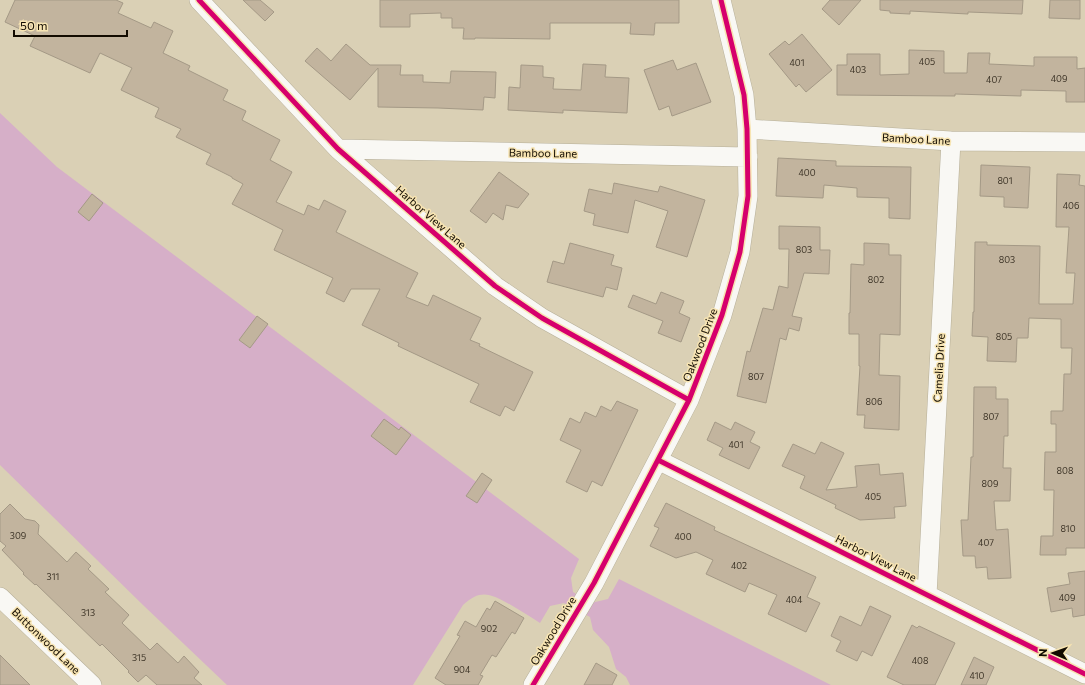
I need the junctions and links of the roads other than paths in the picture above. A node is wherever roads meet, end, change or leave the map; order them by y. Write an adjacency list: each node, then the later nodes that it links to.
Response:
1 (199, 0): 6 (street, Harbor View Lane)
2 (721, 0): 3 (street, Oakwood Drive)
3 (747, 129): 4 (street, Bamboo Lane); 7 (street, Oakwood Drive)
4 (951, 141): 5 (street, Bamboo Lane); 10 (street, Camelia Drive)
5 (1085, 142)
6 (338, 150): 7 (street, Bamboo Lane); 8 (street, Harbor View Lane)
7 (748, 157): 8 (street, Oakwood Drive)
8 (689, 400): 9 (street, Oakwood Drive)
9 (658, 460): 10 (street, Harbor View Lane); 14 (street, Oakwood Drive)
10 (927, 595): 12 (street, Harbor View Lane)
11 (0, 597): 13 (street, Buttonwood Lane)
12 (1085, 674)
13 (92, 685)
14 (532, 685)

